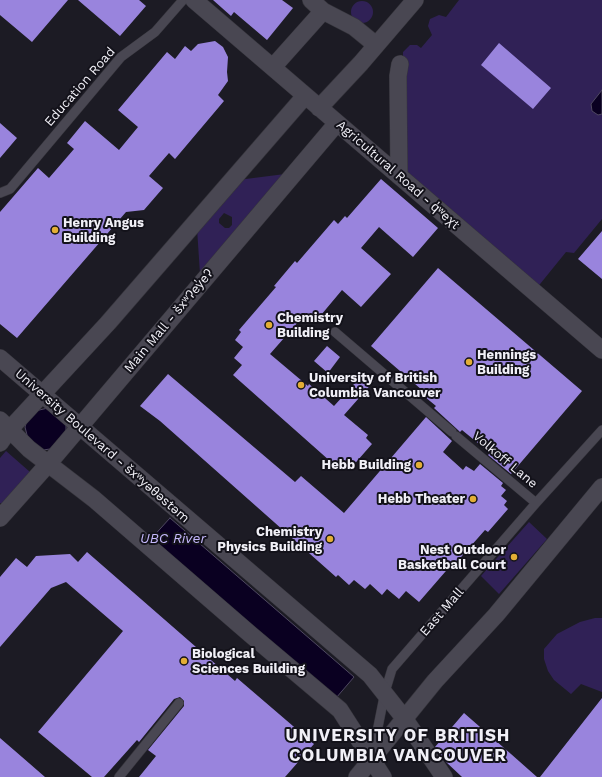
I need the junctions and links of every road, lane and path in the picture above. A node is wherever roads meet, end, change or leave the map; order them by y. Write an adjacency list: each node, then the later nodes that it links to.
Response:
1 (183, 0): 12 (lane, Education Road)
2 (194, 0): 7 (street, Agricultural Road - q̓ʷeχt)
3 (415, 0): 5 (street)
4 (317, 6): 5 (street); 7 (street)
5 (376, 45): 9 (street)
6 (400, 64): 11 (street)
7 (273, 67): 8 (street, Agricultural Road - q̓ʷeχt)
8 (305, 96): 9 (street, Agricultural Road - q̓ʷeχt); 16 (street)
9 (319, 108): 10 (street, Agricultural Road - q̓ʷeχt)
10 (337, 123): 11 (street, Agricultural Road - q̓ʷeχt); 17 (street, Main Mall - šxʷʔey̓eʔ)
11 (399, 176): 14 (street, Agricultural Road - q̓ʷeχt)
12 (0, 193)
13 (335, 332): 22 (lane, Volkoff Lane)
14 (602, 350)
15 (0, 358): 16 (street, University Boulevard - šxʷyəθəstəm)
16 (42, 394): 17 (street, University Boulevard - šxʷyəθəstəm); 19 (street)
17 (80, 426): 20 (street, Main Mall - šxʷʔey̓eʔ); 24 (street, University Boulevard - šxʷyəθəstəm)
18 (602, 430): 22 (lane, East Mall)
19 (3, 431): 20 (street)
20 (49, 463): 23 (street, Main Mall - šxʷʔey̓eʔ); 27 (street)
21 (602, 487): 26 (street)
22 (536, 503): 24 (lane, East Mall)
23 (0, 518)
24 (385, 692): 26 (street, University Boulevard - šxʷyəθəstəm); 27 (lane, East Mall)
25 (179, 703): 28 (lane)
26 (404, 718): 27 (street); 31 (street, University Boulevard - šxʷyəθəstəm)
27 (372, 760): 29 (street); 30 (street)
28 (118, 777)
29 (357, 777)
30 (383, 777)
31 (444, 777)

